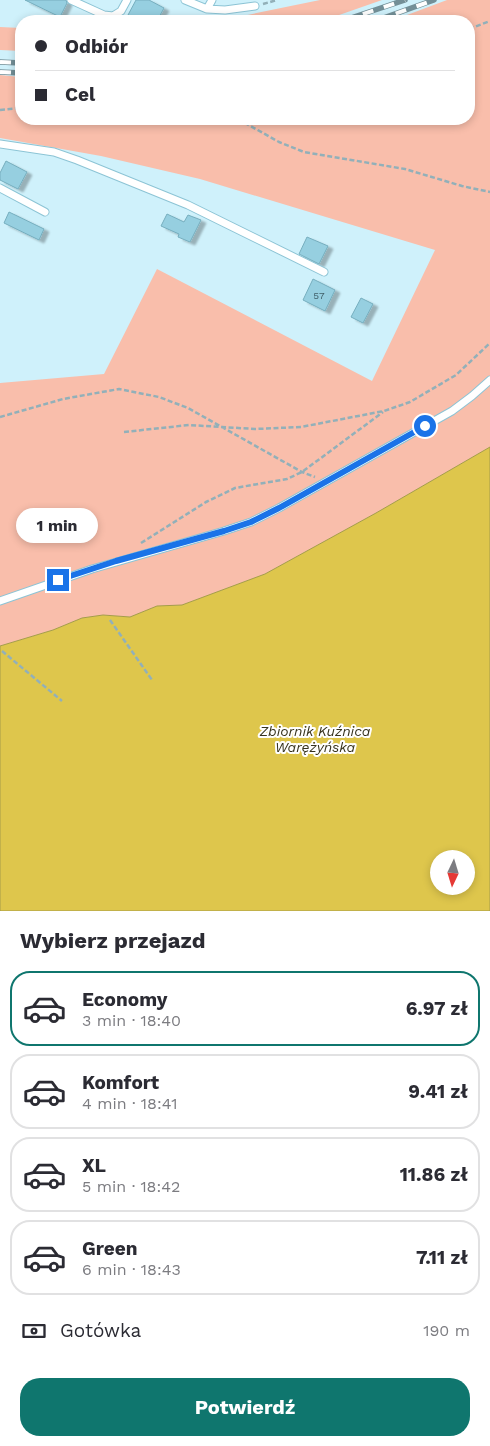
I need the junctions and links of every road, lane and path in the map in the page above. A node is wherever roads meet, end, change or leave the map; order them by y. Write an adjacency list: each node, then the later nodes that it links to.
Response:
1 (71, 0): 7 (lane)
2 (127, 0): 8 (lane)
3 (185, 0): 6 (lane)
4 (212, 0): 6 (lane)
5 (255, 6): 6 (lane)
6 (207, 9)
7 (104, 15)
8 (115, 15)
9 (490, 21): 10 (path)
10 (475, 26)
11 (15, 109): 12 (path)
12 (0, 110)
13 (249, 125): 16 (path)
14 (0, 144): 18 (lane)
15 (0, 188): 17 (lane)
16 (490, 192)
17 (45, 212)
18 (324, 272)
19 (490, 343): 21 (path)
20 (490, 380): 26 (lane)
21 (384, 411): 23 (path); 25 (path)
22 (0, 416): 23 (path)
23 (220, 427): 24 (path); 25 (path)
24 (124, 432)
25 (302, 472): 26 (path); 27 (path)
26 (327, 481): 28 (lane)
27 (139, 544)
28 (0, 601)
29 (110, 620): 31 (path)
30 (2, 651): 32 (path)
31 (152, 680)
32 (62, 701)

